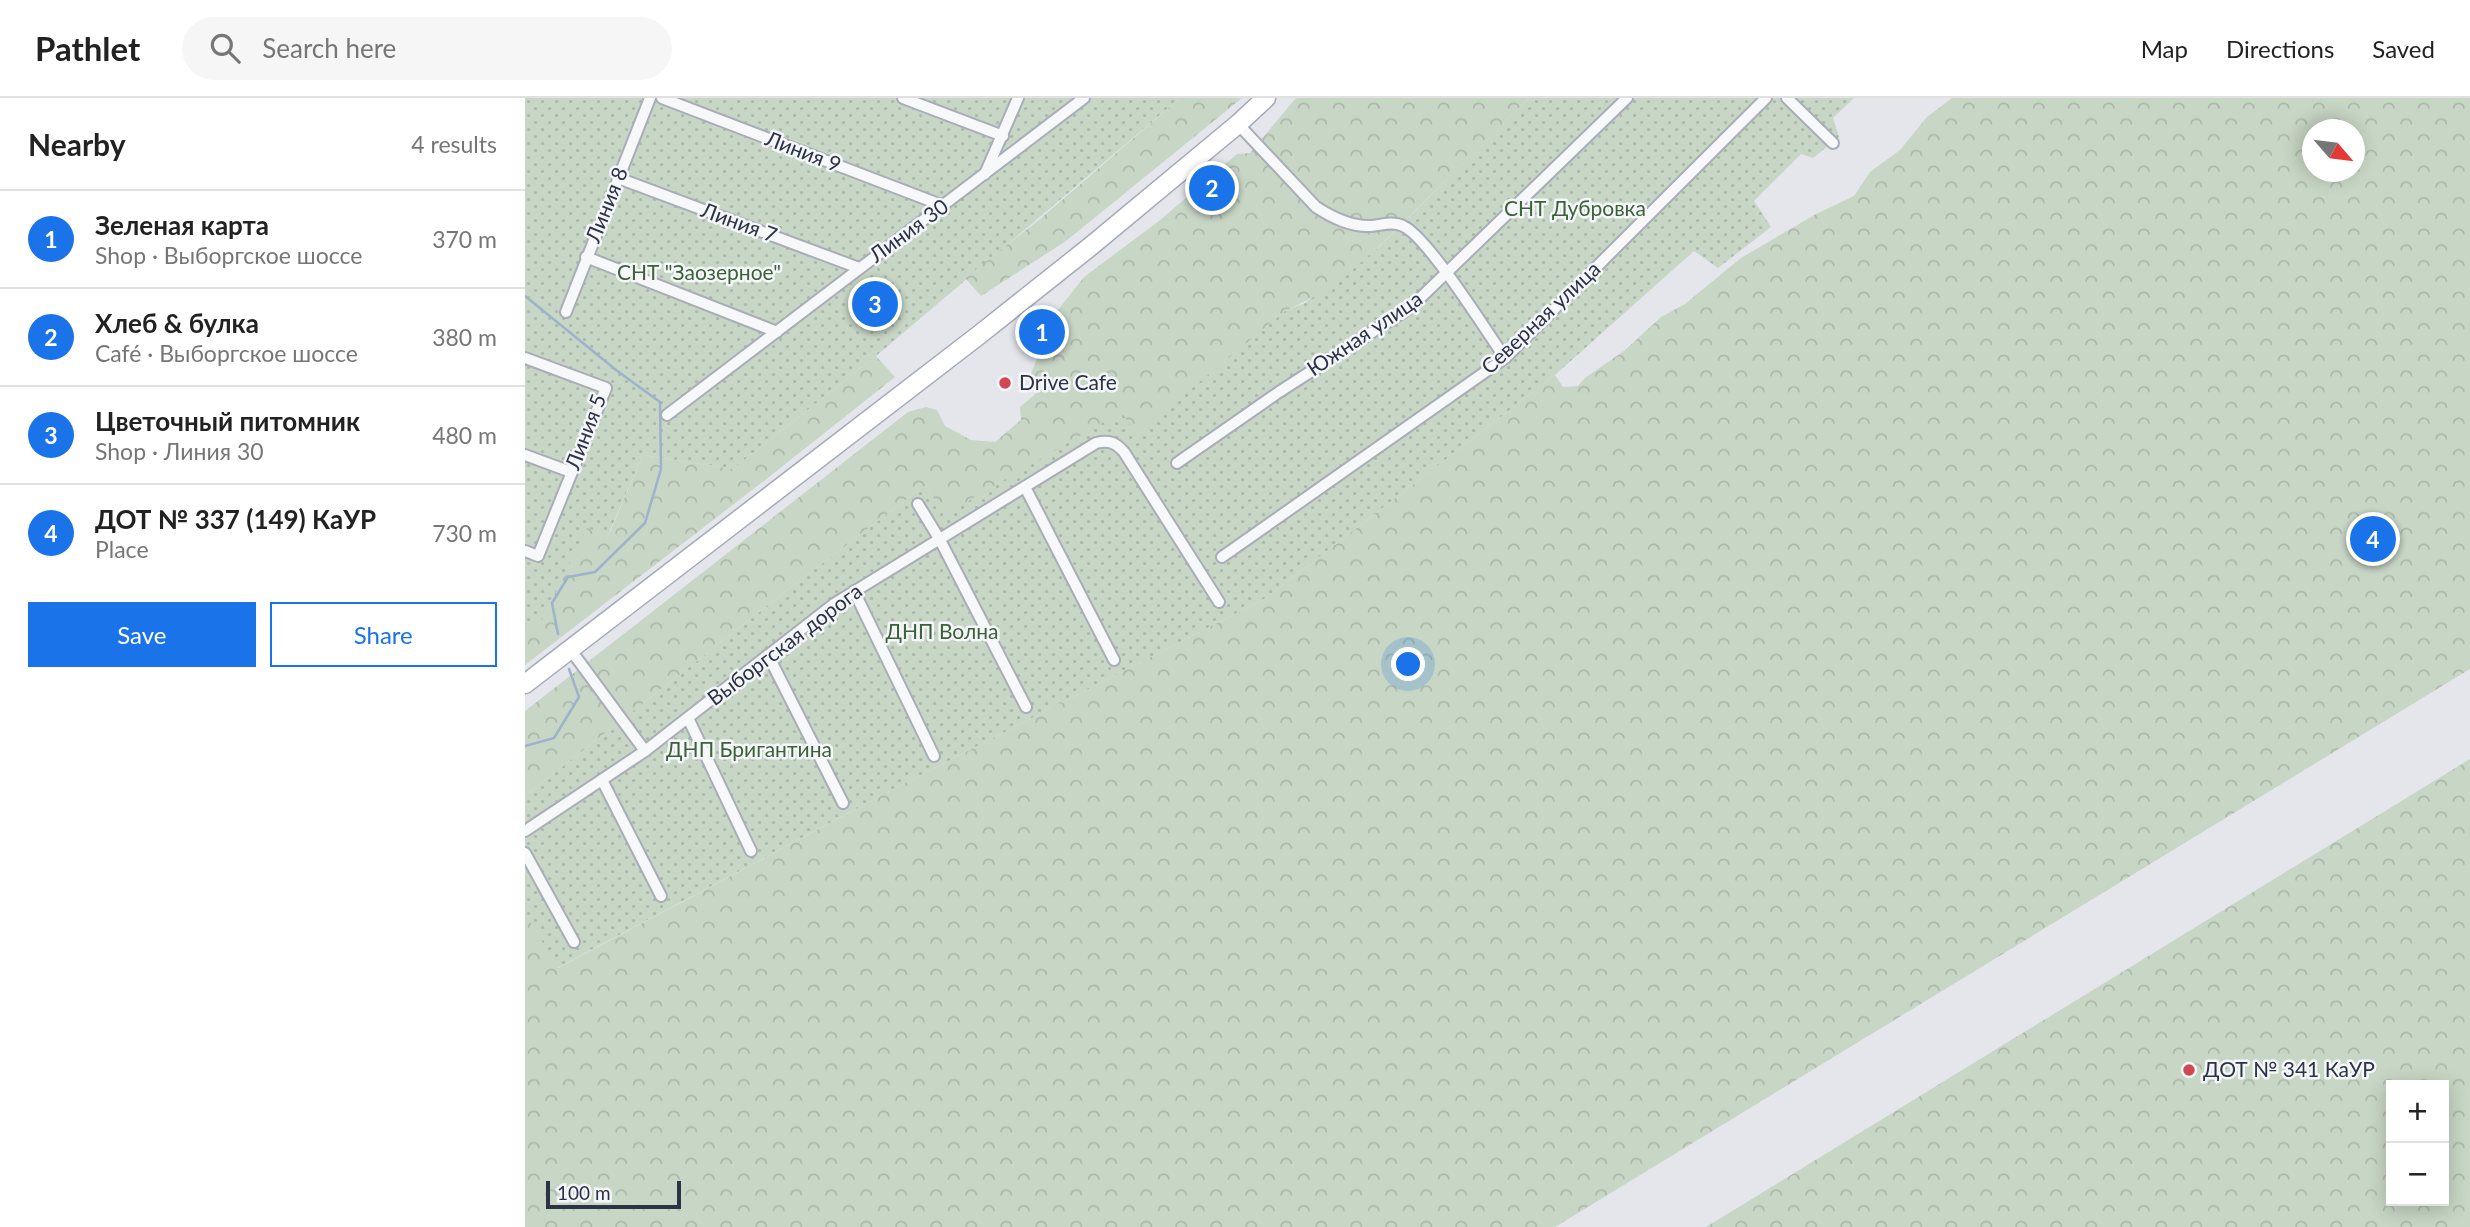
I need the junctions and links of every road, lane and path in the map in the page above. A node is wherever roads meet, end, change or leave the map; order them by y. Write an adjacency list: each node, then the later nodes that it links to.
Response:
1 (650, 98): 14 (street, Линия 8)
2 (662, 98): 15 (street, Линия 9)
3 (903, 98): 11 (street)
4 (1018, 98): 11 (street)
5 (1084, 98): 13 (street, Линия 30)
6 (1266, 98): 10 (main road)
7 (1627, 98): 18 (street, Южная улица)
8 (1766, 98): 22 (street, Северная улица)
9 (1787, 98): 12 (street)
10 (1238, 124): 18 (street); 34 (main road)
11 (1003, 136): 13 (street)
12 (1833, 143)
13 (984, 176): 15 (street, Линия 30)
14 (618, 178): 16 (street, Линия 8); 17 (street, Линия 7)
15 (944, 206): 17 (street, Линия 30)
16 (586, 257): 19 (street, Линия 8); 20 (street)
17 (859, 268): 20 (street, Линия 30)
18 (1447, 274): 22 (street); 25 (street, Южная улица)
19 (566, 312)
20 (777, 332): 23 (street, Линия 30)
21 (525, 358): 26 (street, Линия 5)
22 (1505, 358): 31 (street, Северная улица)
23 (667, 415)
24 (525, 455): 26 (street)
25 (1177, 463)
26 (571, 472): 30 (street, Линия 5)
27 (1025, 487): 29 (street, Выборгская дорога); 33 (street, Выборгская дорога); 36 (street)
28 (918, 504): 29 (street)
29 (940, 540): 32 (street, Выборгская дорога); 38 (street)
30 (525, 551)
31 (1222, 556)
32 (854, 591): 35 (street, Выборгская дорога); 41 (street)
33 (1219, 602)
34 (570, 649): 37 (main road); 40 (street)
35 (768, 655): 39 (street, Выборгская дорога); 43 (street)
36 (1114, 660)
37 (525, 684)
38 (1026, 707)
39 (688, 718): 40 (street, Выборгская дорога); 45 (street)
40 (645, 751): 42 (street, Выборгская дорога)
41 (934, 756)
42 (602, 780): 44 (street, Выборгская дорога); 47 (street)
43 (843, 803)
44 (525, 831)
45 (751, 851)
46 (525, 853): 48 (street)
47 (661, 896)
48 (574, 942)

